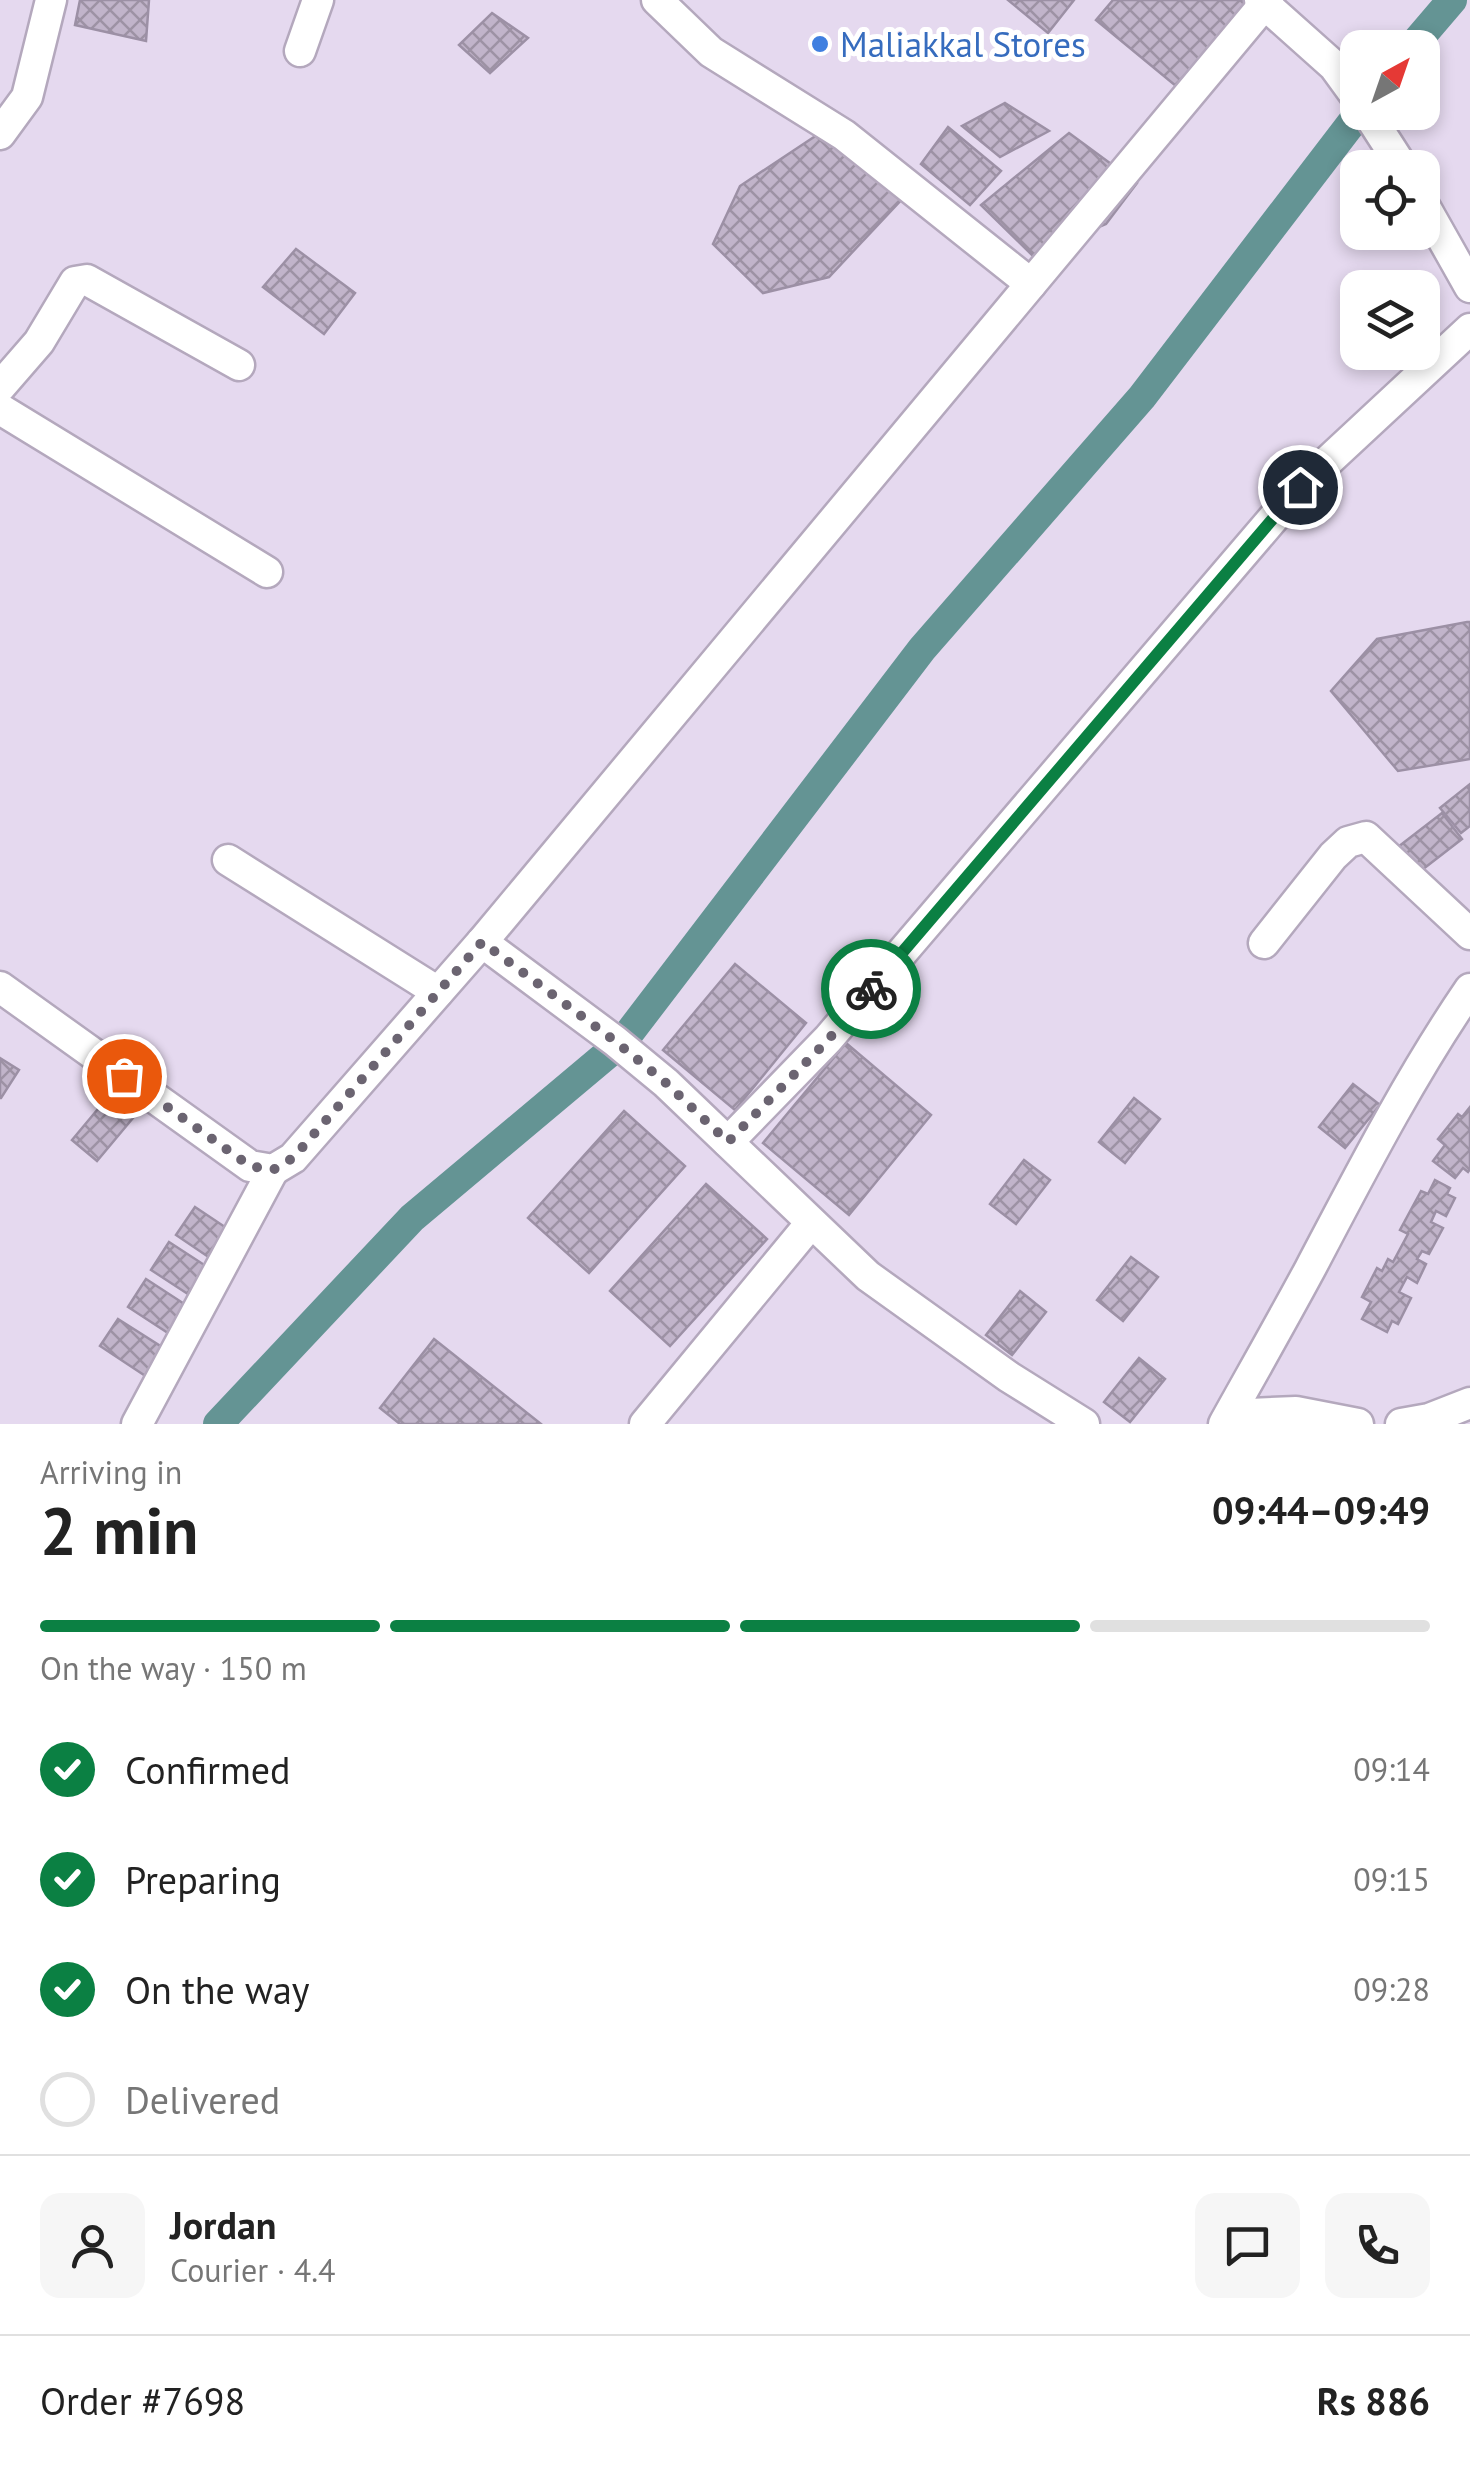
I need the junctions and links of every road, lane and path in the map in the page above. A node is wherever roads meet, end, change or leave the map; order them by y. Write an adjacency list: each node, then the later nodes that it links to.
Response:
1 (51, 0): 7 (street)
2 (318, 0): 5 (street)
3 (658, 0): 9 (street)
4 (1264, 1): 6 (street); 9 (street)
5 (300, 50)
6 (1340, 74)
7 (0, 134)
8 (1440, 234): 10 (street)
9 (1030, 284): 18 (street)
10 (1470, 287)
11 (1470, 329): 23 (street)
12 (239, 365): 13 (street)
13 (0, 388)
14 (0, 409): 15 (street)
15 (267, 572)
16 (228, 860): 22 (street)
17 (1470, 934): 19 (street)
18 (482, 942): 22 (street); 23 (street)
19 (1264, 943)
20 (0, 988): 24 (street)
21 (1470, 989): 30 (street)
22 (438, 992): 24 (street)
23 (728, 1142): 25 (street)
24 (273, 1170): 27 (street)
25 (811, 1223): 28 (street); 29 (street)
26 (1470, 1403): 33 (street)
27 (137, 1424)
28 (645, 1424)
29 (1084, 1424)
30 (1224, 1424)
31 (1244, 1424): 32 (street)
32 (1358, 1424)
33 (1401, 1424)

